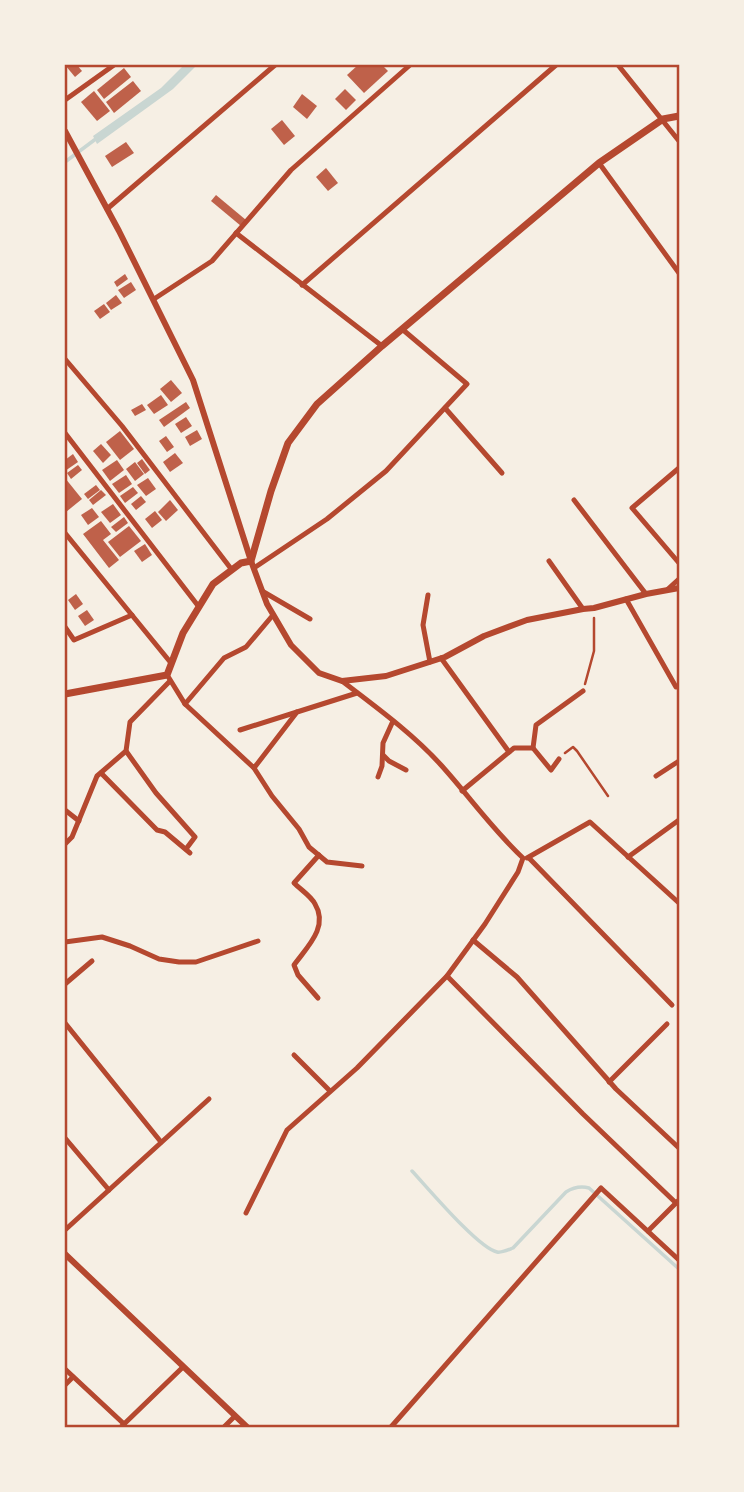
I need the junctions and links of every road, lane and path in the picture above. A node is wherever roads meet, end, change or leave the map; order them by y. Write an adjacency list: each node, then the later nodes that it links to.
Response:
1 (114, 65): 6 (street)
2 (275, 65): 12 (street)
3 (410, 65): 13 (street)
4 (556, 65): 15 (street)
5 (618, 65): 8 (street)
6 (65, 100)
7 (679, 116): 8 (main road)
8 (663, 120): 10 (street); 11 (main road)
9 (65, 131): 12 (street)
10 (679, 141)
11 (599, 163): 14 (street); 17 (main road)
12 (107, 209): 16 (street)
13 (236, 233): 15 (street); 16 (street)
14 (679, 273)
15 (302, 285): 18 (street)
16 (154, 299): 28 (street)
17 (402, 329): 18 (main road); 20 (street)
18 (382, 346): 28 (main road)
19 (65, 359): 29 (street)
20 (445, 408): 23 (street); 28 (street)
21 (65, 433): 37 (street)
22 (679, 467): 27 (street)
23 (502, 473)
24 (574, 500): 34 (street)
25 (65, 533): 40 (street)
26 (549, 561): 38 (street)
27 (679, 563)
28 (253, 565): 29 (main road); 33 (street)
29 (232, 570): 37 (main road)
30 (679, 579): 32 (street)
31 (679, 588): 32 (street)
32 (667, 590): 34 (street)
33 (262, 591): 41 (street); 42 (street)
34 (646, 594): 36 (street)
35 (428, 595): 45 (street)
36 (626, 600): 39 (street); 49 (street)
37 (199, 607): 46 (main road)
38 (583, 608): 39 (street); 44 (street)
39 (594, 608): 50 (path)
40 (132, 615): 43 (street); 46 (street)
41 (273, 615): 48 (street); 53 (street)
42 (310, 619)
43 (65, 627)
44 (441, 658): 45 (street); 59 (street)
45 (430, 662): 48 (street)
46 (171, 663): 47 (main road)
47 (169, 678): 52 (main road); 53 (street); 58 (street)
48 (342, 681): 51 (street)
49 (679, 685)
50 (583, 691): 57 (street)
51 (357, 693): 54 (street); 55 (street)
52 (65, 694)
53 (185, 704): 63 (street)
54 (297, 712): 56 (street); 63 (street)
55 (393, 721): 60 (street); 68 (street)
56 (240, 730)
57 (533, 748): 59 (street); 61 (street)
58 (126, 751): 65 (street); 65 (street)
59 (509, 752): 68 (street)
60 (383, 755): 64 (street); 67 (street)
61 (559, 759): 69 (path)
62 (679, 761): 66 (street)
63 (254, 768): 74 (street)
64 (406, 770)
65 (101, 773): 72 (street)
66 (656, 776)
67 (379, 777)
68 (462, 791): 77 (street)
69 (608, 796)
70 (65, 810): 72 (street)
71 (679, 820): 75 (street)
72 (79, 821): 73 (street)
73 (65, 844)
74 (319, 855): 78 (street); 86 (street)
75 (628, 857): 76 (street); 79 (street)
76 (529, 858): 77 (street); 87 (street)
77 (522, 862): 80 (street)
78 (362, 866)
79 (679, 904)
80 (473, 940): 84 (street); 91 (street)
81 (258, 941): 82 (street)
82 (65, 942)
83 (92, 961): 85 (street)
84 (447, 976): 92 (street); 98 (street)
85 (65, 984)
86 (318, 998)
87 (672, 1005)
88 (65, 1023): 95 (street)
89 (667, 1024): 91 (street)
90 (294, 1055): 92 (street)
91 (609, 1082): 96 (street)
92 (330, 1091): 99 (street)
93 (209, 1098): 95 (street)
94 (65, 1138): 97 (street)
95 (161, 1142): 97 (street)
96 (679, 1148)
97 (109, 1190): 100 (street)
98 (678, 1201): 101 (street)
99 (246, 1213)
100 (65, 1230)
101 (648, 1231): 103 (street); 112 (street)
102 (65, 1254): 104 (street)
103 (679, 1260)
104 (183, 1367): 108 (street); 109 (street)
105 (65, 1369): 106 (street)
106 (73, 1377): 107 (street); 109 (street)
107 (65, 1385)
108 (235, 1416): 110 (street); 111 (street)
109 (122, 1426)
110 (224, 1427)
111 (247, 1427)
112 (391, 1427)

